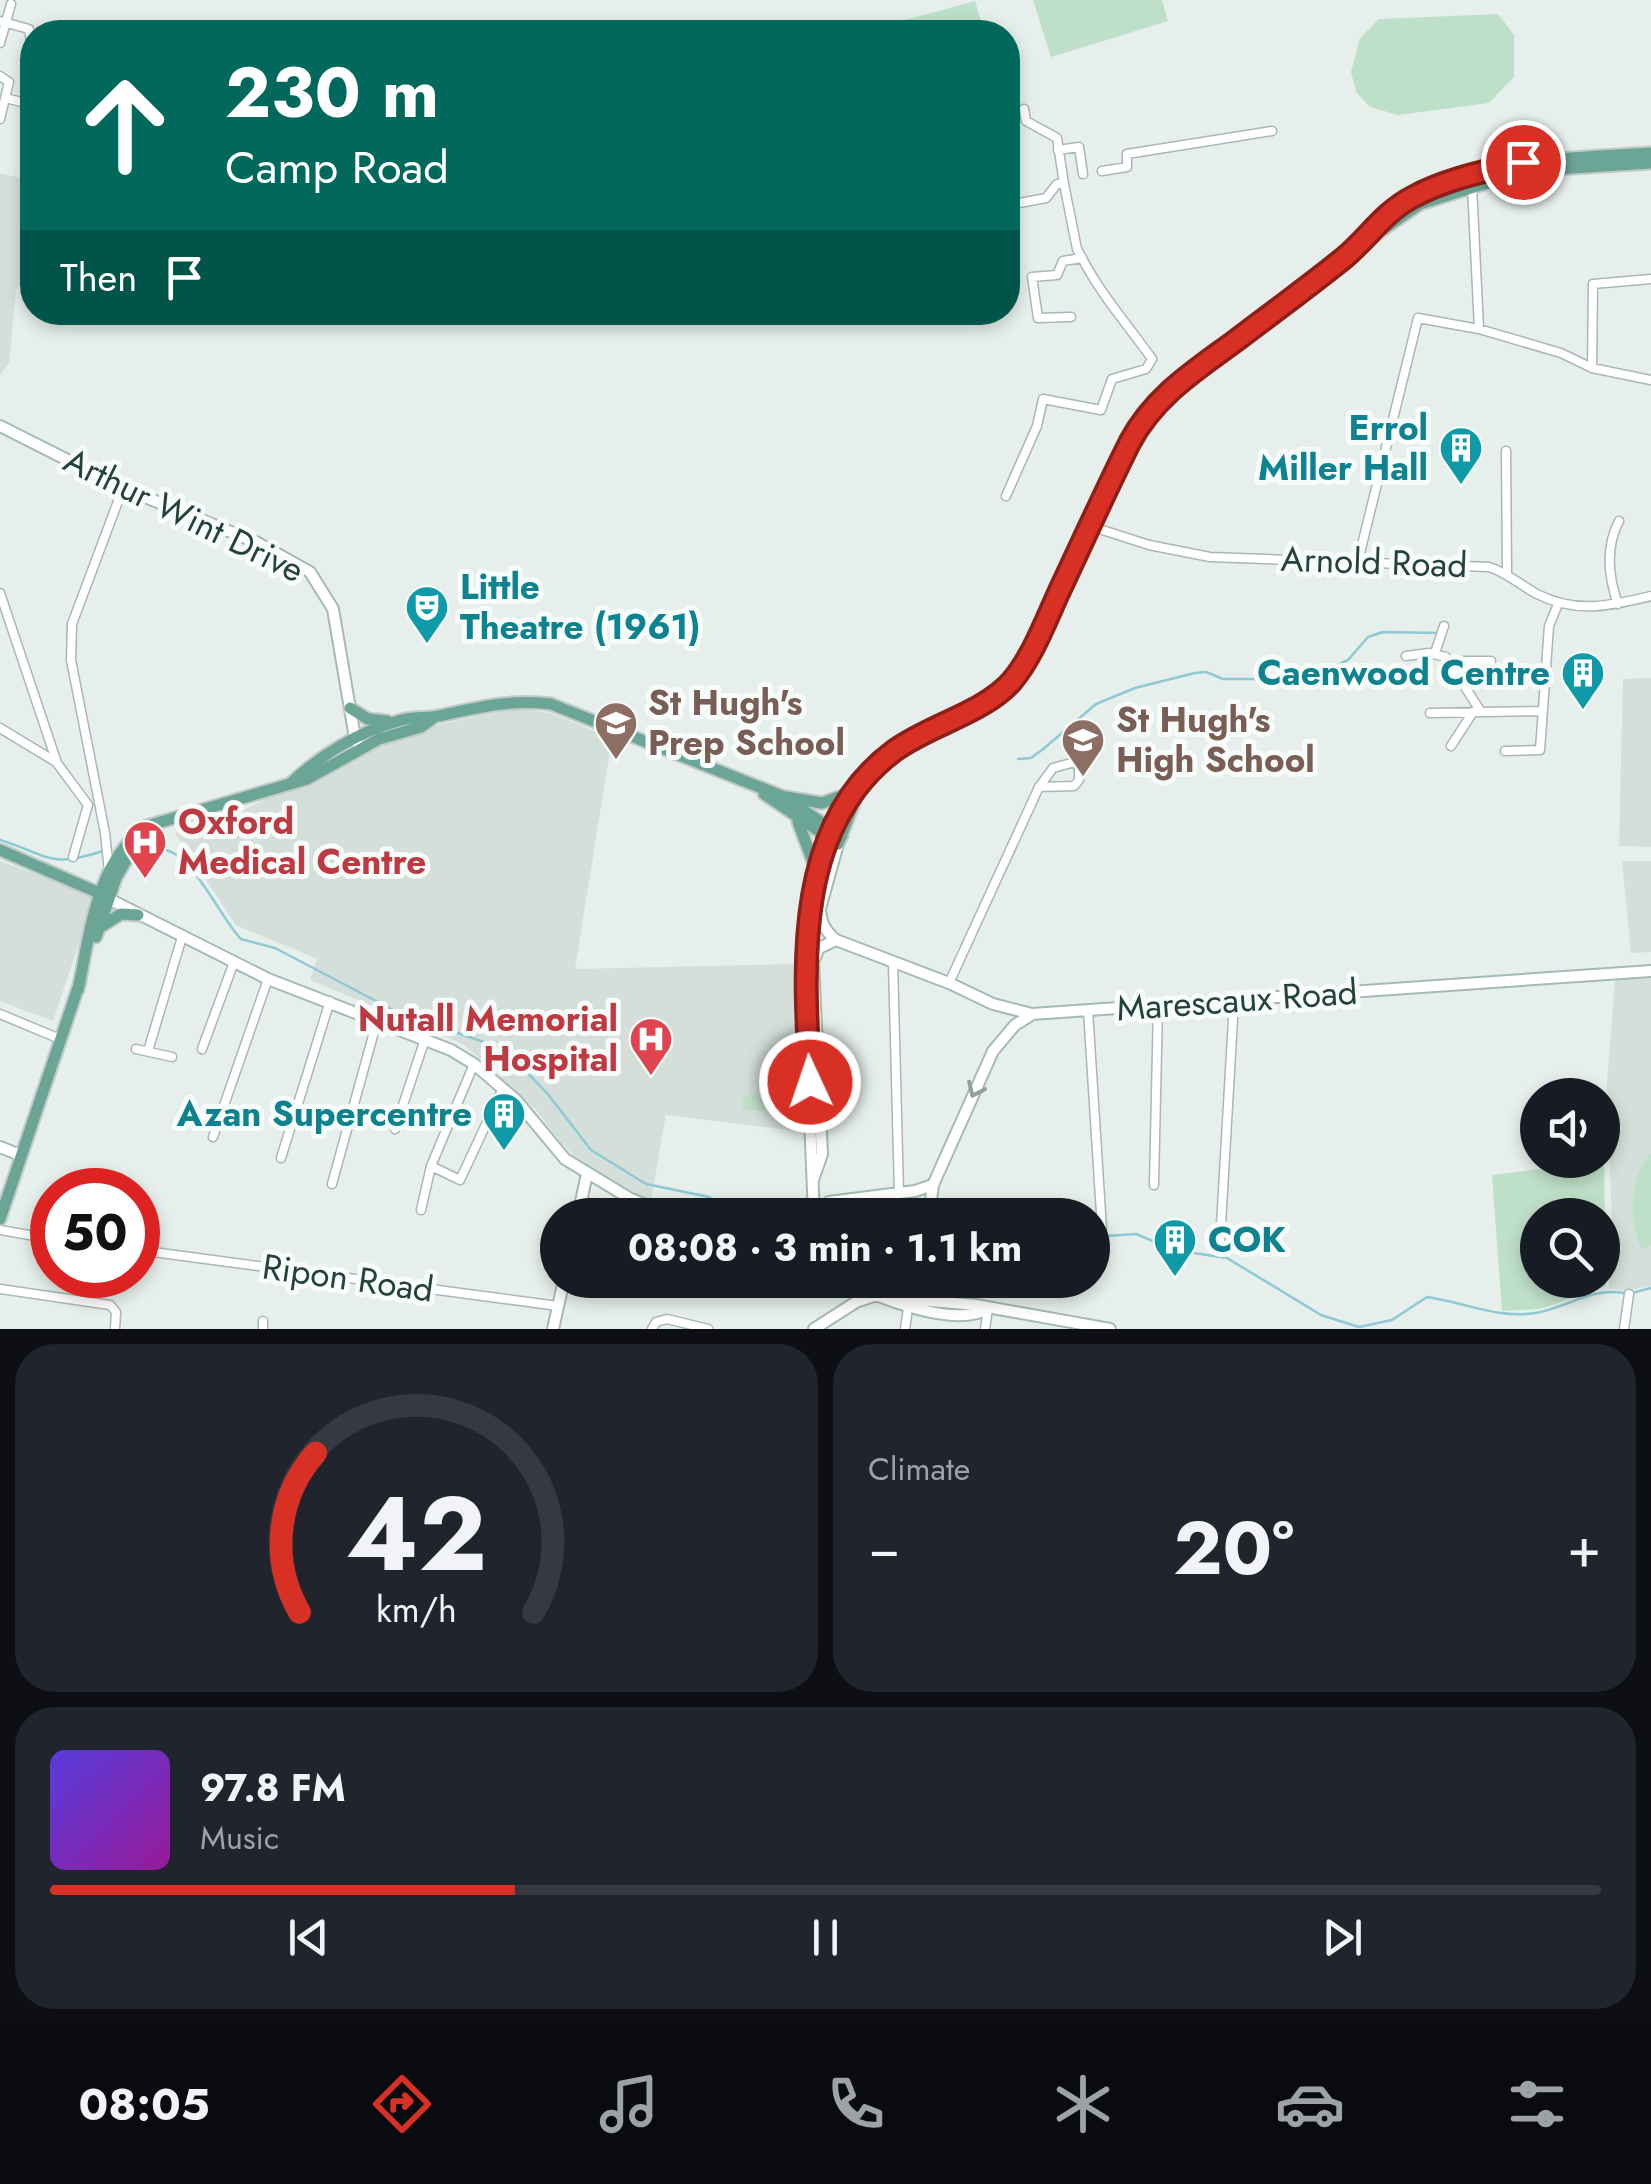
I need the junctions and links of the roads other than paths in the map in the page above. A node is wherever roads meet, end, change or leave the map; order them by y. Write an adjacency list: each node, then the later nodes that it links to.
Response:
1 (11, 4): 2 (street)
2 (3, 22): 3 (street)
3 (0, 43)
4 (0, 76): 5 (street)
5 (6, 98): 6 (street); 8 (street)
6 (20, 102)
7 (1024, 109): 10 (street)
8 (0, 118)
9 (1272, 131): 14 (street)
10 (1058, 150): 15 (street); 16 (street)
11 (1651, 153): 12 (main road)
12 (1633, 159): 13 (main road); 17 (main road); 19 (main road)
13 (1651, 162)
14 (1102, 172)
15 (1083, 174)
16 (1064, 184): 18 (street); 20 (street)
17 (1472, 186): 19 (main road); 23 (street)
18 (1020, 203)
19 (1355, 248): 31 (main road)
20 (1082, 258): 22 (street); 29 (street)
21 (1651, 278): 24 (street)
22 (1071, 317)
23 (1479, 329): 24 (street); 32 (street)
24 (1592, 368): 25 (street)
25 (1651, 380)
26 (0, 426): 28 (main road, Arthur Wint Drive)
27 (1506, 450): 33 (street)
28 (124, 488): 43 (main road, Arthur Wint Drive); 64 (street)
29 (1006, 496)
30 (1619, 521): 37 (street)
31 (1090, 526): 32 (street, Arnold Road); 56 (main road)
32 (1358, 561): 33 (street, Arnold Road)
33 (1507, 573): 36 (street, Arnold Road)
34 (0, 594): 53 (street)
35 (1651, 596): 37 (street, Arnold Road)
36 (1558, 604): 37 (street, Arnold Road); 45 (street)
37 (1618, 604)
38 (1444, 626): 39 (street)
39 (1435, 653): 40 (street); 41 (street)
40 (1406, 656)
41 (1449, 661): 42 (street); 44 (street)
42 (1491, 661)
43 (350, 708): 48 (main road); 50 (main road, Arthur Wint Drive)
44 (1477, 712): 45 (street); 46 (street); 51 (street)
45 (1542, 712): 52 (street)
46 (1430, 713)
47 (433, 717): 48 (main road); 50 (main road); 55 (main road)
48 (396, 721): 50 (main road)
49 (0, 728): 53 (street)
50 (357, 743): 58 (main road)
51 (1450, 746)
52 (1506, 752)
53 (57, 762): 62 (street)
54 (1039, 787): 54 (street); 75 (street)
55 (757, 788): 57 (main road); 59 (main road)
56 (856, 788): 57 (main road); 60 (main road)
57 (782, 796): 60 (main road)
58 (196, 812): 64 (main road); 66 (main road)
59 (794, 817): 60 (main road); 63 (main road)
60 (835, 837): 63 (main road); 70 (main road)
61 (0, 850): 65 (main road)
62 (73, 857)
63 (816, 870): 101 (main road)
64 (109, 873): 65 (main road); 66 (main road)
65 (71, 879): 66 (main road)
66 (104, 896): 67 (main road); 68 (main road); 76 (main road)
67 (138, 915): 68 (main road); 69 (main road)
68 (99, 929): 76 (main road)
69 (182, 937): 71 (main road); 90 (street)
70 (836, 940): 72 (main road, Marescaux Road); 101 (main road)
71 (234, 962): 74 (main road); 89 (street)
72 (893, 962): 75 (main road, Marescaux Road); 105 (street)
73 (1651, 971): 78 (main road, Marescaux Road)
74 (268, 978): 77 (main road); 95 (street)
75 (949, 983): 79 (main road, Marescaux Road)
76 (78, 990): 86 (main road)
77 (330, 1001): 84 (main road); 98 (street)
78 (1234, 1002): 80 (main road, Marescaux Road); 117 (street)
79 (993, 1004): 83 (main road, Marescaux Road); 85 (main road)
80 (1158, 1006): 81 (main road, Marescaux Road); 103 (street)
81 (1088, 1010): 83 (main road, Marescaux Road); 112 (street)
82 (0, 1014): 86 (street)
83 (1032, 1014): 85 (main road)
84 (377, 1021): 87 (main road); 102 (street)
85 (1002, 1038): 104 (main road, one-way to 104)
86 (60, 1039): 97 (main road)
87 (425, 1040): 92 (main road); 94 (street)
88 (136, 1048): 90 (street)
89 (202, 1049)
90 (148, 1051): 91 (street)
91 (172, 1058)
92 (474, 1064): 93 (main road); 99 (street)
93 (503, 1088): 99 (street); 100 (main road)
94 (395, 1129)
95 (213, 1137)
96 (0, 1147): 97 (main road)
97 (20, 1155): 114 (main road)
98 (280, 1158)
99 (430, 1166): 113 (street)
100 (587, 1174): 106 (main road); 107 (main road)
101 (813, 1181): 108 (main road); 109 (main road)
102 (332, 1184)
103 (1154, 1185)
104 (933, 1186): 105 (main road); 111 (main road)
105 (899, 1194): 110 (main road)
106 (582, 1198)
107 (635, 1198)
108 (814, 1198)
109 (826, 1198)
110 (864, 1198)
111 (931, 1198)
112 (1100, 1198)
113 (421, 1210)
114 (0, 1219)
115 (0, 1230): 116 (street)
116 (30, 1235)
117 (1220, 1242)
118 (160, 1253): 125 (street, Ripon Road)
119 (0, 1289): 128 (street)
120 (1628, 1294): 136 (street)
121 (560, 1298): 125 (main road)
122 (869, 1298): 132 (main road)
123 (880, 1298): 126 (main road)
124 (924, 1298): 127 (main road)
125 (558, 1306): 129 (main road)
126 (908, 1308): 127 (main road); 133 (street)
127 (988, 1308): 134 (street); 135 (main road)
128 (115, 1329)
129 (553, 1329)
130 (652, 1329): 131 (street)
131 (708, 1329)
132 (814, 1329)
133 (905, 1329)
134 (985, 1329)
135 (1110, 1329)
136 (1624, 1329)

